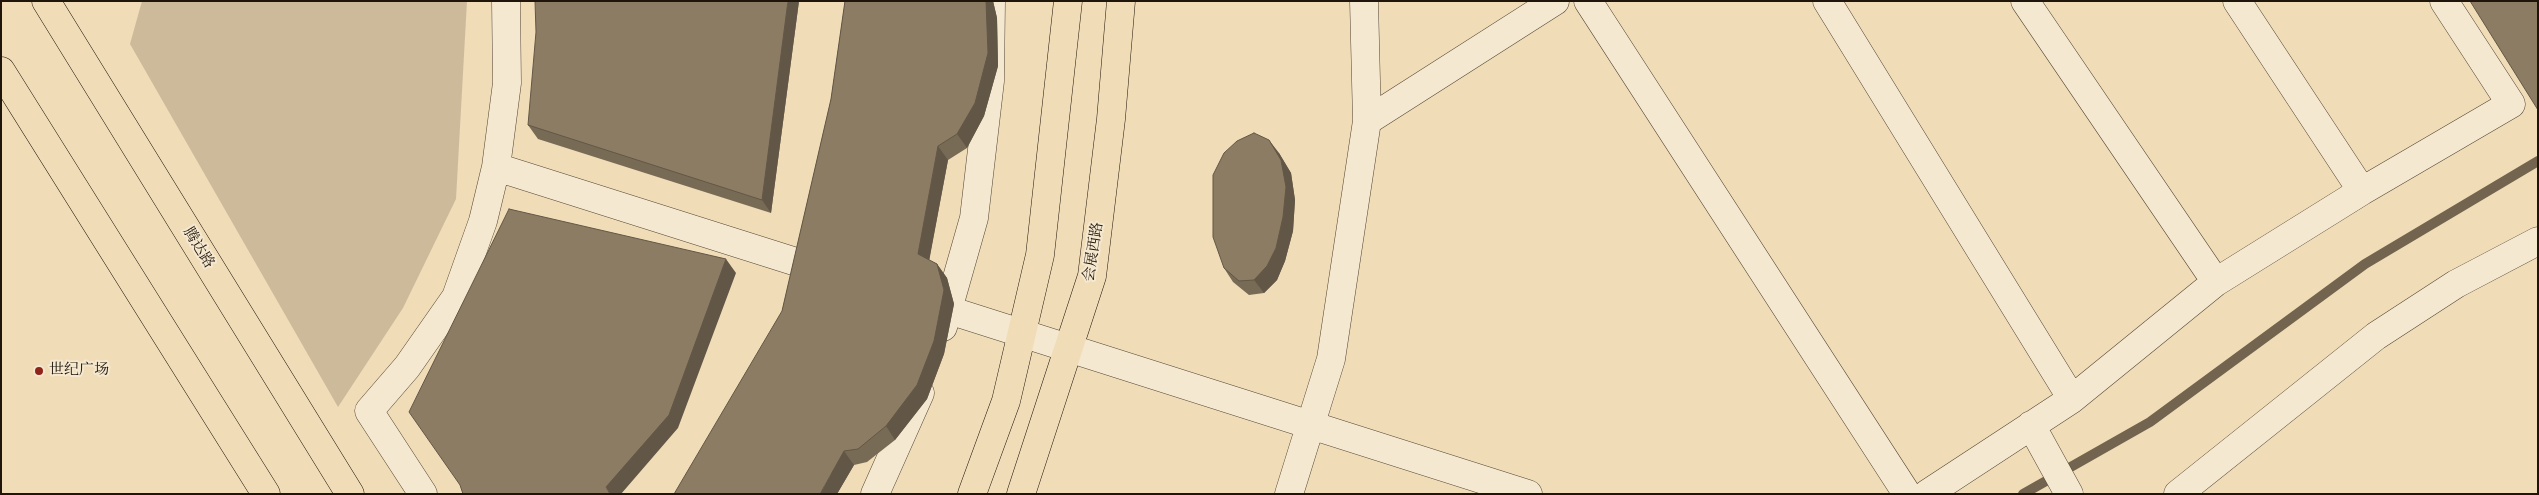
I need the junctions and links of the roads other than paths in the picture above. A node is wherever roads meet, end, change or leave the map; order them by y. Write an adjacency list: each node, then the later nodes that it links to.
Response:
1 (46, 1): 31 (main road, 腾达路)
2 (506, 1): 15 (street)
3 (991, 1): 21 (street)
4 (1068, 1): 22 (main road)
5 (1121, 1): 24 (main road, 会展西路)
6 (1364, 1): 14 (street)
7 (1555, 1): 14 (street)
8 (1588, 1): 38 (street)
9 (1827, 1): 26 (street)
10 (2025, 1): 19 (street)
11 (2237, 1): 16 (street)
12 (2444, 1): 16 (street)
13 (1, 71): 30 (main road)
14 (1367, 121): 27 (street)
15 (496, 166): 18 (street); 32 (street)
16 (2362, 191): 19 (street)
17 (2538, 241): 40 (street)
18 (854, 280)
19 (2216, 282): 26 (street)
20 (892, 292): 21 (street)
21 (948, 310): 22 (street); 23 (street)
22 (1022, 333): 24 (street); 34 (main road)
23 (937, 347)
24 (1069, 348): 27 (street); 35 (main road, 会展西路)
25 (929, 374): 33 (street)
26 (2072, 398): 28 (street)
27 (1311, 425): 36 (street); 37 (street)
28 (2031, 425): 29 (street); 39 (street)
29 (2068, 491)
30 (266, 494)
31 (350, 494)
32 (423, 494)
33 (874, 494)
34 (972, 494)
35 (1021, 494)
36 (1289, 494)
37 (1528, 494)
38 (1907, 494)
39 (1927, 494)
40 (2178, 494)

